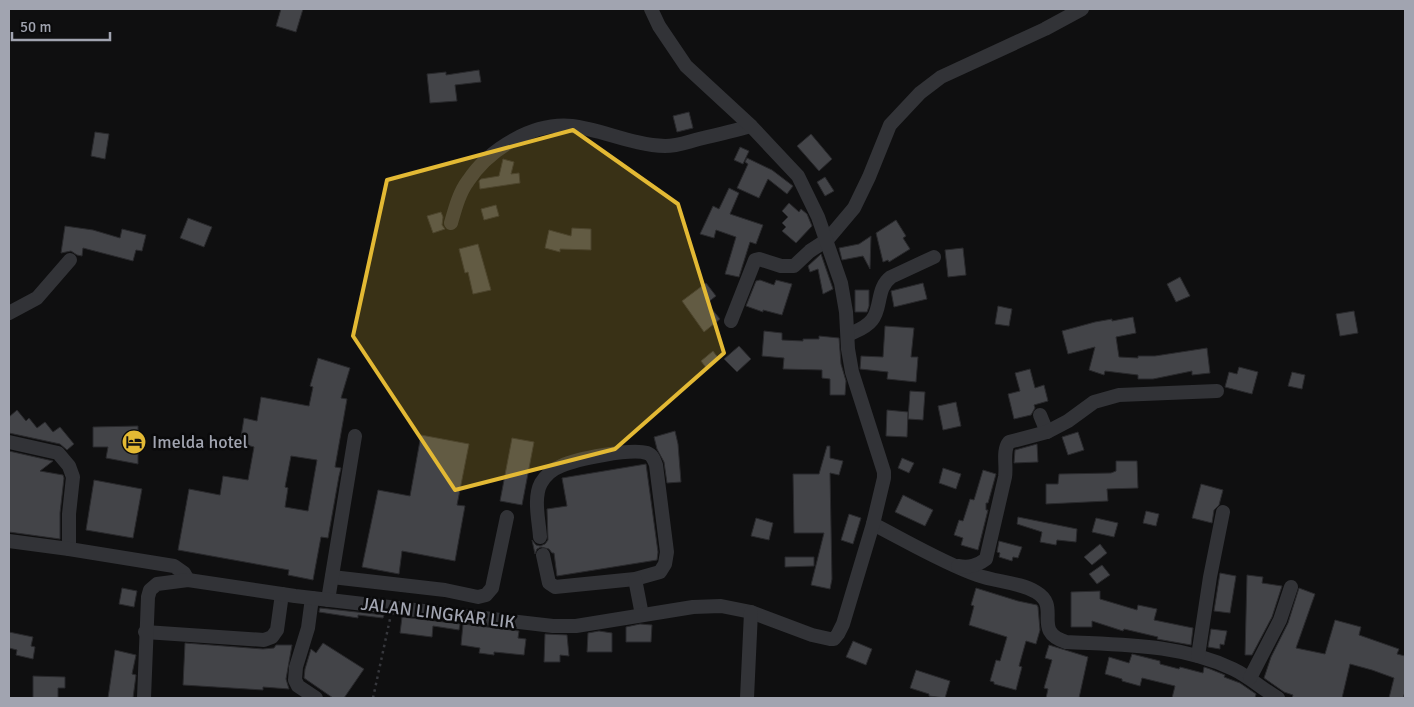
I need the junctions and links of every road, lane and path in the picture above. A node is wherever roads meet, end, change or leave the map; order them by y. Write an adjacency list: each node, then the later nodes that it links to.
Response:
1 (651, 9): 3 (street)
2 (1082, 9): 5 (street)
3 (751, 126): 4 (street); 5 (street)
4 (452, 223)
5 (827, 240): 9 (street); 10 (street)
6 (934, 257): 10 (street)
7 (70, 260): 8 (street)
8 (9, 313)
9 (731, 321)
10 (848, 335): 18 (street)
11 (1217, 391): 13 (street)
12 (1040, 415): 13 (street)
13 (1047, 432): 23 (street)
14 (355, 436): 24 (street)
15 (9, 442): 21 (street)
16 (1223, 512): 35 (street)
17 (507, 517): 24 (street)
18 (873, 524): 23 (street); 32 (street, JALAN LINGKAR LIK)
19 (540, 536): 25 (street)
20 (9, 541): 21 (street)
21 (68, 549): 26 (street)
22 (543, 555): 25 (street)
23 (953, 565): 35 (street)
24 (332, 576): 30 (street)
25 (635, 579): 33 (street)
26 (188, 580): 28 (street, JALAN LINGKAR LIK); 34 (street, JALAN LINGKAR LIK)
27 (1291, 587): 36 (street)
28 (282, 594): 29 (street, JALAN LINGKAR LIK); 34 (street)
29 (312, 598): 30 (street, JALAN LINGKAR LIK); 38 (street)
30 (328, 600): 31 (street, JALAN LINGKAR LIK)
31 (392, 608): 33 (street, JALAN LINGKAR LIK); 39 (path)
32 (751, 612): 33 (street, JALAN LINGKAR LIK); 40 (street)
33 (642, 615)
34 (146, 632): 37 (street, JALAN LINGKAR LIK)
35 (1198, 656): 36 (street)
36 (1250, 678): 41 (street)
37 (144, 698)
38 (316, 698)
39 (373, 698)
40 (746, 698)
41 (1278, 698)

